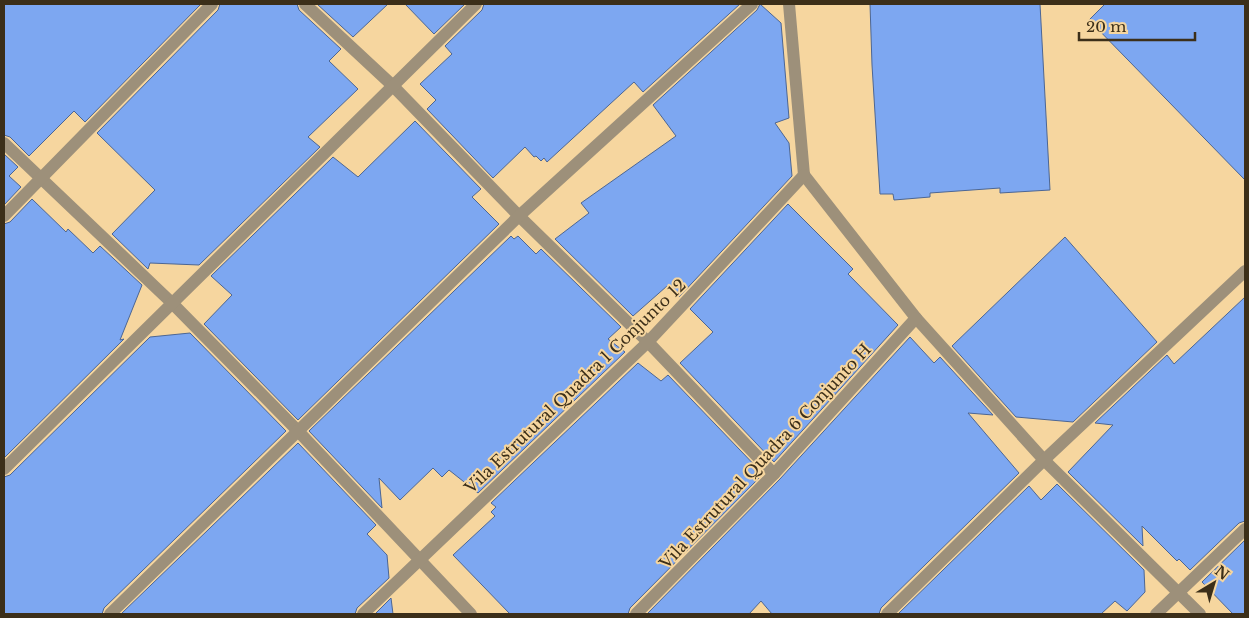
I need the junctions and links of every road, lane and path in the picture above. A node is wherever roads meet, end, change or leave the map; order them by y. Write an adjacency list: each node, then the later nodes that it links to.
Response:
1 (212, 4): 9 (street)
2 (305, 4): 6 (street)
3 (476, 4): 6 (street)
4 (752, 4): 11 (street)
5 (789, 4): 8 (street)
6 (392, 85): 11 (street); 13 (street)
7 (4, 144): 9 (street)
8 (804, 175): 14 (street); 15 (street, Vila Estrutural Quadra 1 Conjunto 12)
9 (41, 179): 10 (street); 13 (street)
10 (4, 216)
11 (519, 216): 15 (street); 16 (street)
12 (1245, 271): 17 (street)
13 (172, 303): 16 (street); 18 (street)
14 (916, 318): 17 (street); 19 (street, Vila Estrutural Quadra 6 Conjunto H)
15 (648, 342): 19 (street); 21 (street, Vila Estrutural Quadra 1 Conjunto 12)
16 (298, 431): 21 (street); 23 (street)
17 (1044, 460): 22 (street); 27 (street)
18 (4, 469)
19 (774, 474): 26 (street, Vila Estrutural Quadra 6 Conjunto H)
20 (1245, 529): 22 (street)
21 (418, 560): 24 (street, Vila Estrutural Quadra 1 Conjunto 12); 25 (street)
22 (1178, 594): 28 (street); 29 (street)
23 (110, 614)
24 (362, 614)
25 (471, 614)
26 (636, 614)
27 (886, 614)
28 (1156, 614)
29 (1200, 614)

